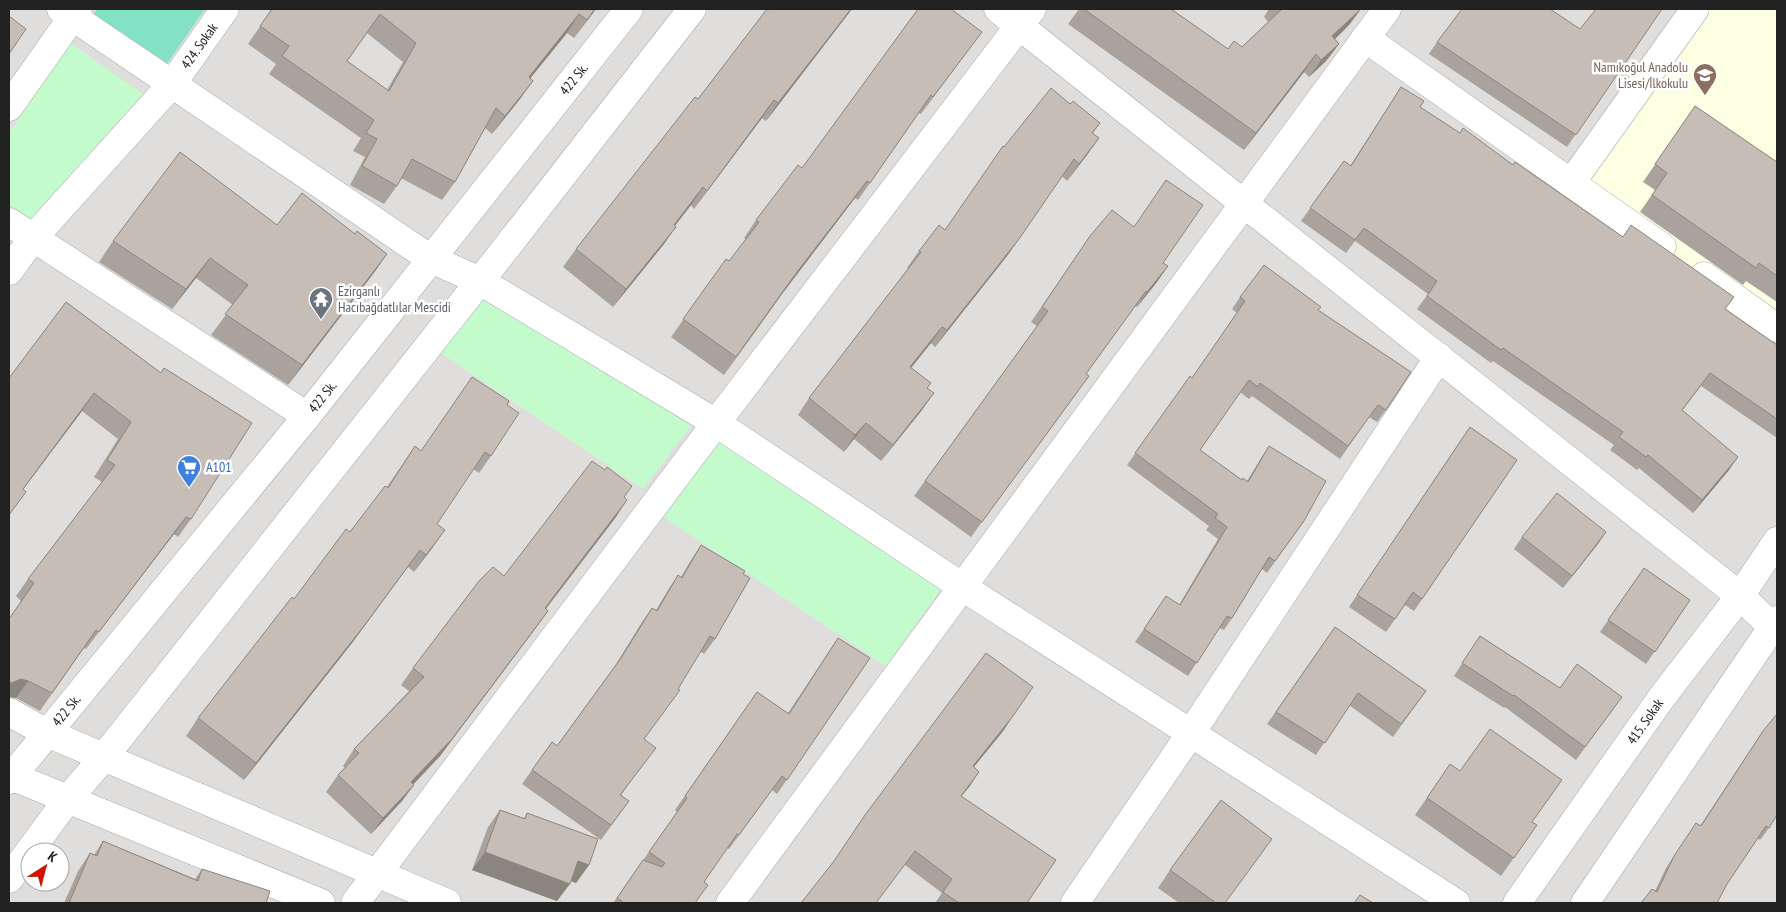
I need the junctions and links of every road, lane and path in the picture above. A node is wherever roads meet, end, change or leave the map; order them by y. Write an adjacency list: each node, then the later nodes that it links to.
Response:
1 (225, 9): 9 (street, 424. Sokak)
2 (629, 9): 15 (street, 422 Sk.)
3 (692, 9): 17 (street)
4 (1387, 9): 8 (street)
5 (1695, 9): 11 (street)
6 (71, 11): 9 (street); 10 (street)
7 (1017, 14): 12 (street); 21 (street)
8 (1365, 38): 11 (street); 12 (street)
9 (172, 84): 14 (street, 424. Sokak); 15 (street)
10 (9, 107)
11 (1571, 183): 18 (street)
12 (1244, 202): 19 (street); 23 (street)
13 (9, 222): 14 (street)
14 (33, 238): 16 (street, 424. Sokak); 20 (street)
15 (431, 259): 17 (street); 20 (street, 422 Sk.)
16 (9, 271)
17 (480, 281): 21 (street); 29 (street)
18 (1777, 328)
19 (1439, 357): 24 (street); 27 (street)
20 (307, 416): 28 (street, 422 Sk.)
21 (716, 423): 23 (street); 32 (street)
22 (1777, 541): 24 (street, 415. Sokak)
23 (961, 586): 27 (street); 37 (street)
24 (1740, 596): 25 (street); 40 (street, 415. Sokak)
25 (1776, 626): 41 (street)
26 (9, 712): 28 (street)
27 (1191, 733): 38 (street); 39 (street)
28 (47, 734): 29 (street); 30 (street, 422 Sk.)
29 (104, 757): 31 (street); 32 (street)
30 (10, 777): 31 (street)
31 (67, 800): 33 (street); 34 (street)
32 (378, 874): 35 (street); 36 (street)
33 (9, 879)
34 (321, 903)
35 (355, 903)
36 (447, 903)
37 (730, 903)
38 (1075, 903)
39 (1456, 903)
40 (1517, 903)
41 (1585, 903)

